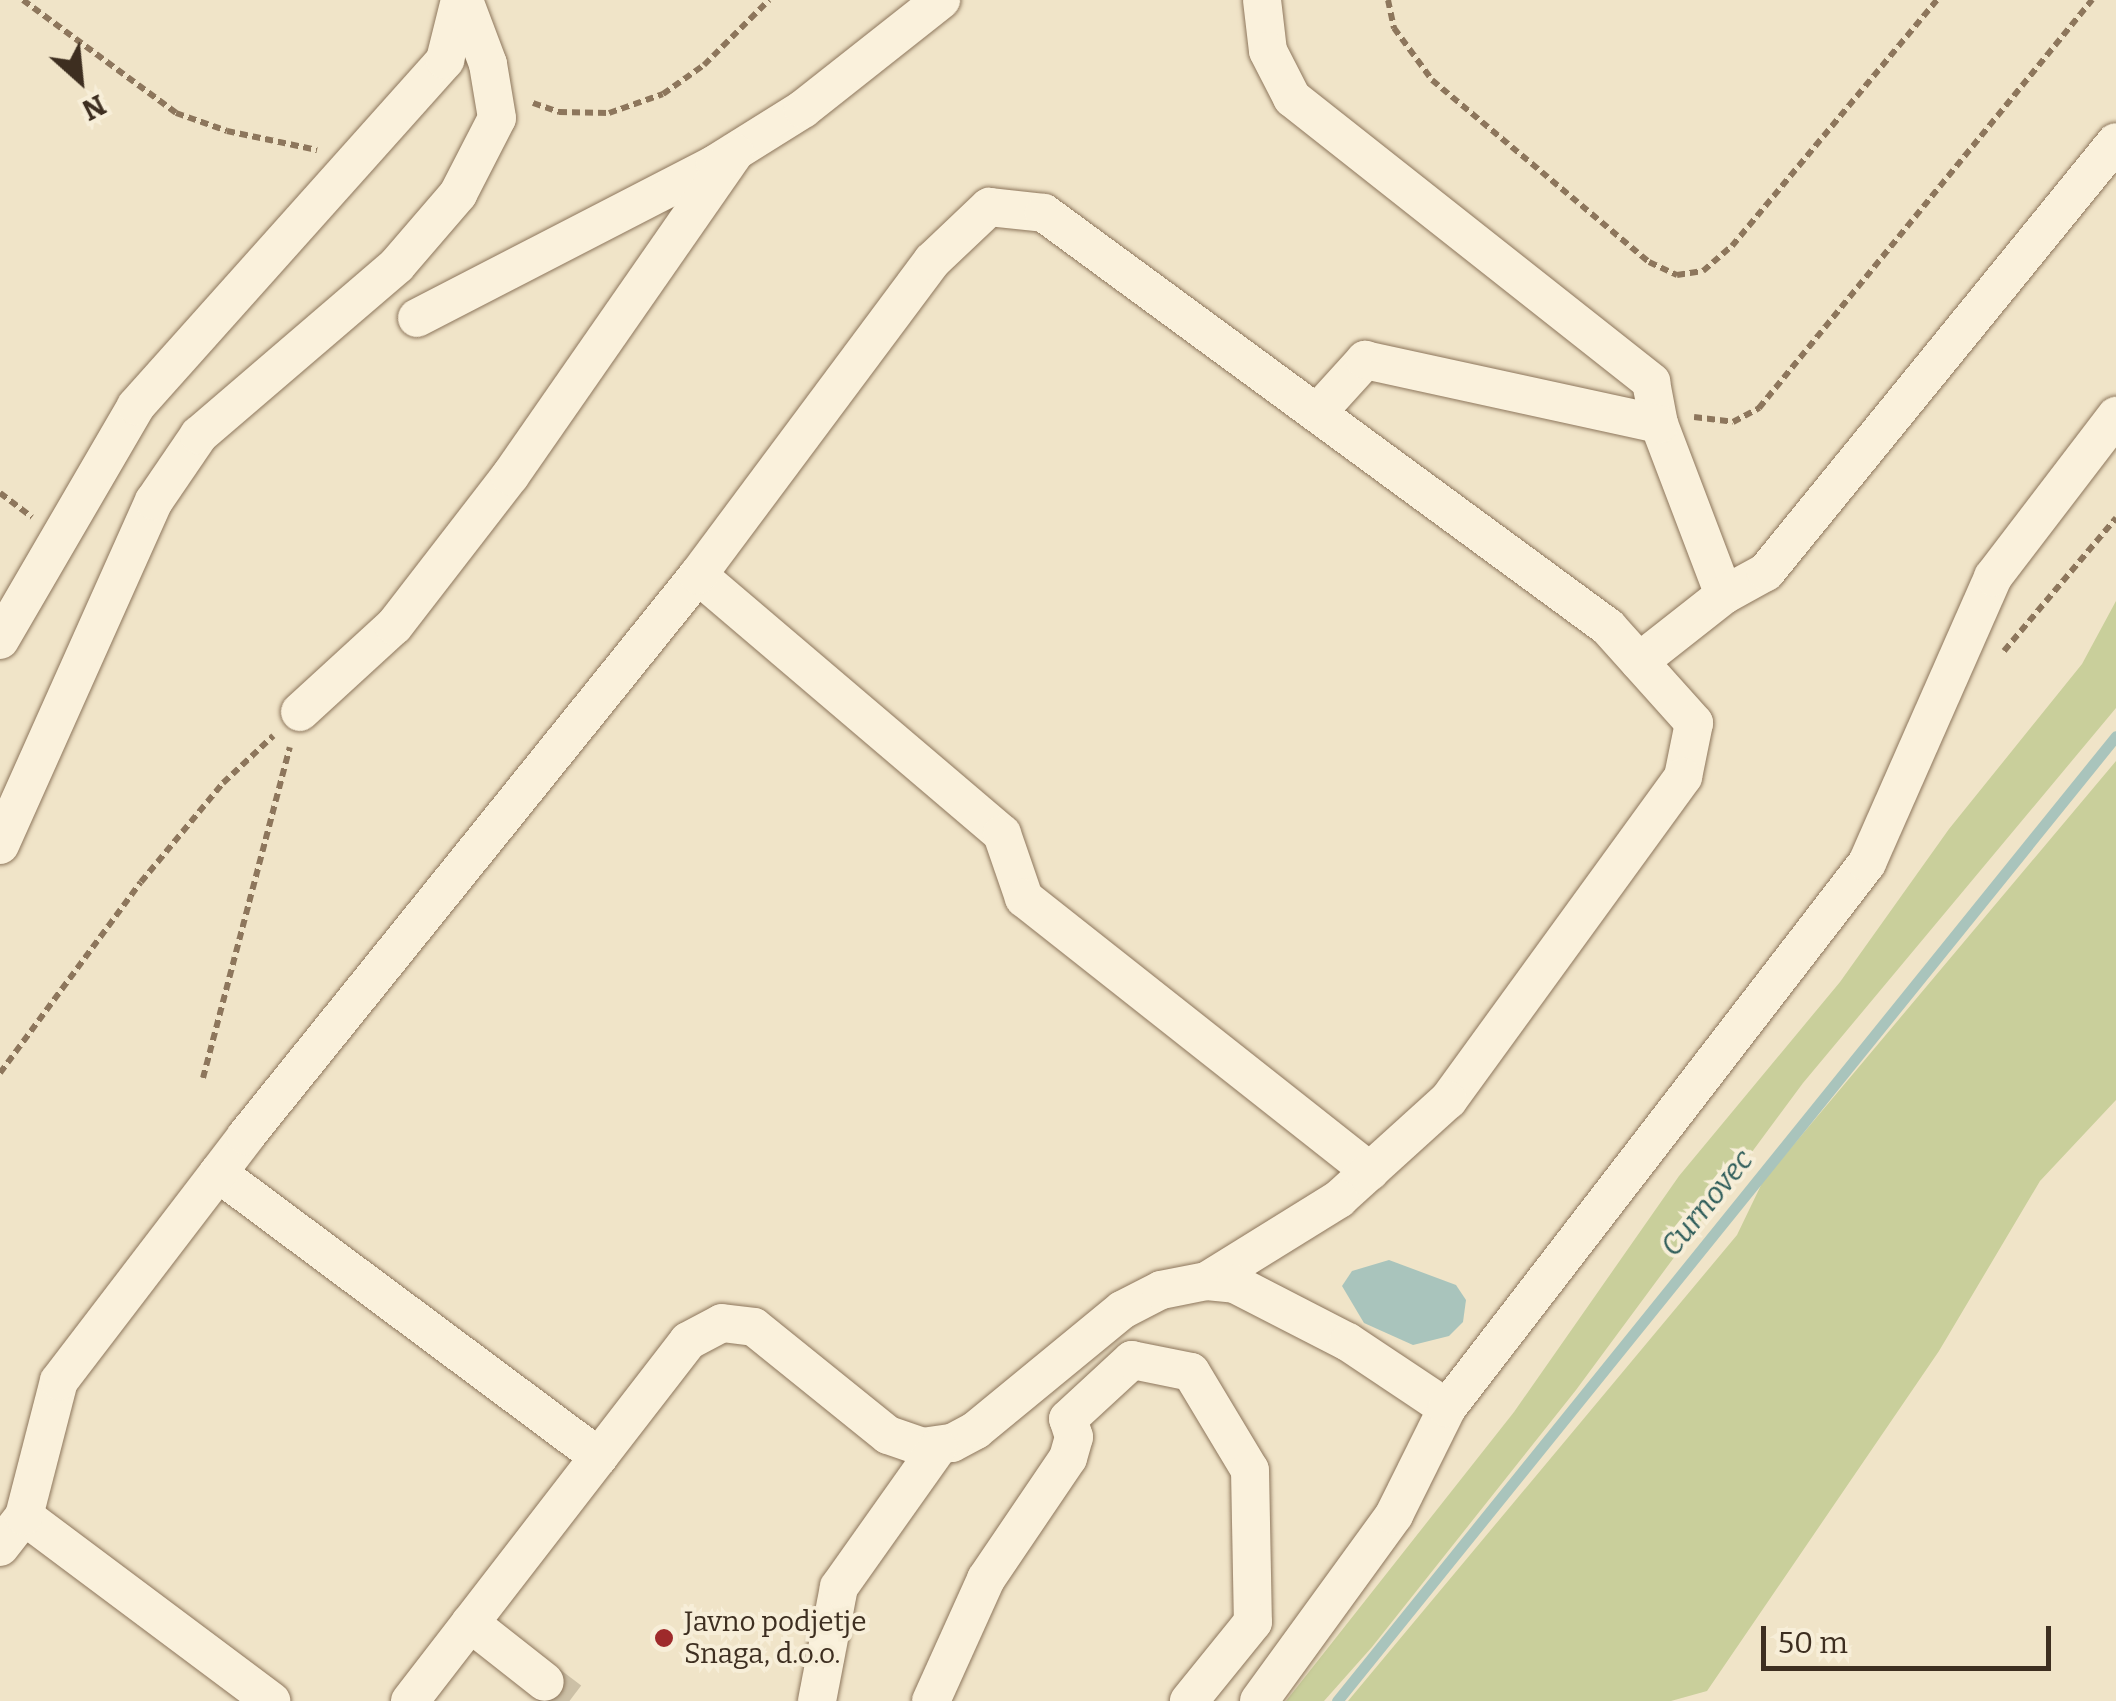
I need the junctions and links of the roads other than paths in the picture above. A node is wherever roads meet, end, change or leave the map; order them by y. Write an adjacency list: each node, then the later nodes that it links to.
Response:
1 (462, 0): 12 (lane); 15 (lane)
2 (941, 0): 5 (lane)
3 (1262, 0): 8 (lane)
4 (2116, 142): 11 (lane)
5 (735, 152): 6 (lane); 14 (lane)
6 (417, 318)
7 (1317, 413): 8 (lane); 10 (lane); 13 (lane)
8 (1657, 414): 11 (lane)
9 (2116, 416): 19 (lane)
10 (698, 575): 16 (lane); 17 (lane)
11 (1724, 595): 13 (lane)
12 (0, 640)
13 (1639, 662): 16 (lane)
14 (300, 712)
15 (0, 845)
16 (1370, 1171): 18 (lane)
17 (218, 1173): 21 (lane); 22 (lane)
18 (1207, 1281): 19 (lane); 20 (lane)
19 (1447, 1408): 31 (lane)
20 (938, 1447): 21 (lane); 28 (lane)
21 (599, 1457): 24 (lane)
22 (24, 1516): 23 (lane); 26 (lane)
23 (0, 1547)
24 (470, 1624): 25 (lane); 27 (lane)
25 (545, 1682)
26 (270, 1701)
27 (410, 1701)
28 (817, 1701)
29 (931, 1701): 30 (lane)
30 (1189, 1701)
31 (1259, 1701)

